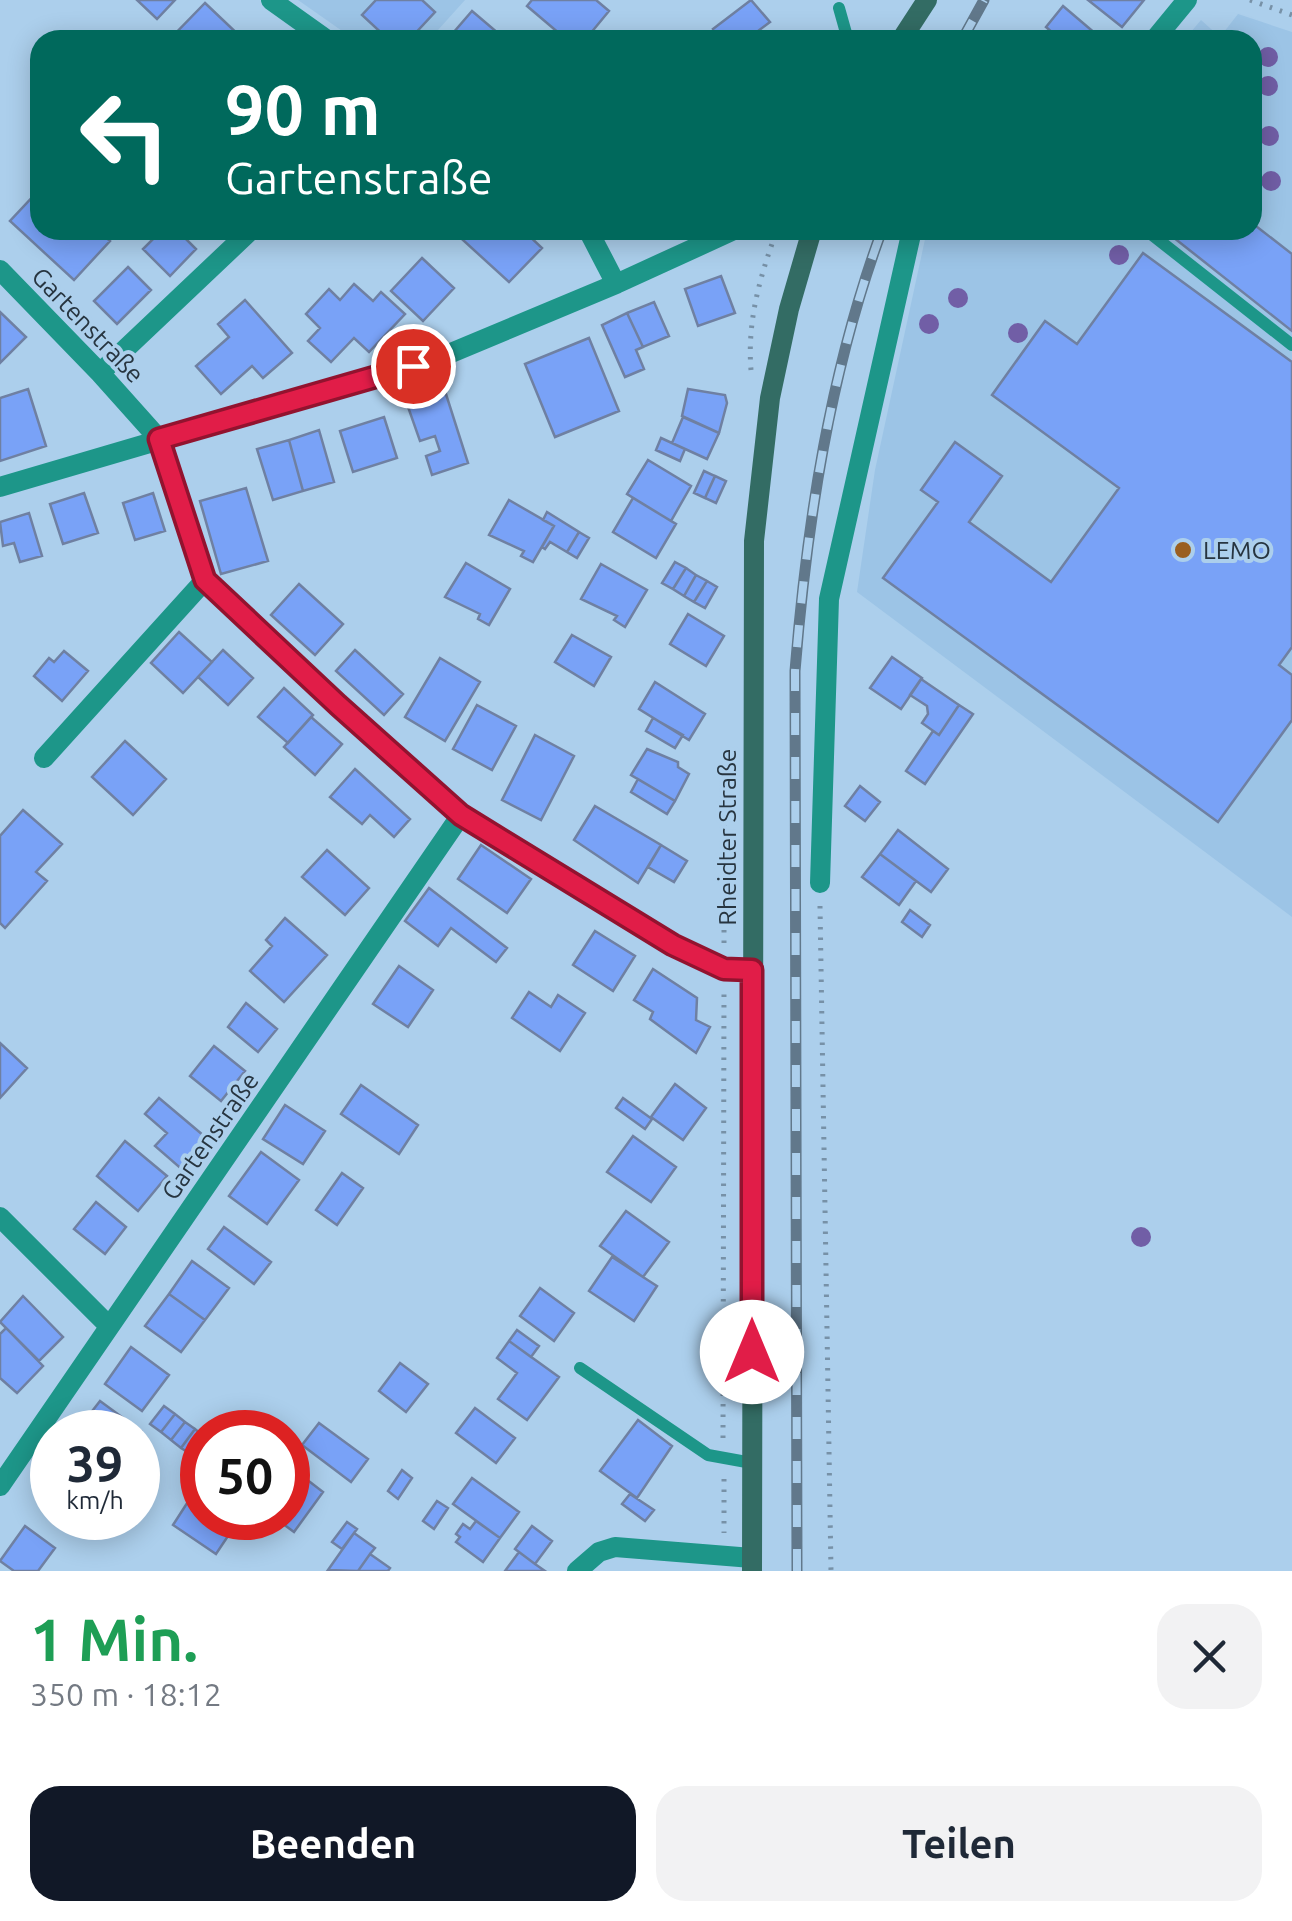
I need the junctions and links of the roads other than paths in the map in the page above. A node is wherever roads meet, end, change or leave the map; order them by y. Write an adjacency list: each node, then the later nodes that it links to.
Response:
1 (271, 0): 5 (street)
2 (927, 0): 7 (main road)
3 (1187, 0): 8 (street)
4 (839, 8): 6 (lane)
5 (312, 30)
6 (845, 30)
7 (908, 30)
8 (1162, 30)
9 (241, 240): 18 (street)
10 (593, 240): 16 (street)
11 (712, 240): 16 (street)
12 (809, 240): 25 (main road, Rheidter Straße)
13 (910, 240): 24 (street)
14 (1159, 240): 17 (lane)
15 (0, 270): 18 (street, Gartenstraße)
16 (616, 284): 19 (street)
17 (1292, 346)
18 (100, 373): 19 (street, Gartenstraße)
19 (159, 439): 20 (street); 21 (street, Gartenstraße)
20 (0, 488)
21 (205, 580): 22 (street); 23 (street, Gartenstraße)
22 (44, 758)
23 (461, 815): 25 (street, Gartenstraße); 27 (street, Gartenstraße)
24 (820, 883)
25 (752, 970): 29 (main road, Rheidter Straße)
26 (0, 1217): 27 (street)
27 (109, 1326): 30 (street, Gartenstraße)
28 (580, 1368): 29 (lane)
29 (752, 1463): 31 (main road, Rheidter Straße)
30 (0, 1486)
31 (752, 1564): 32 (street)
32 (577, 1571)

